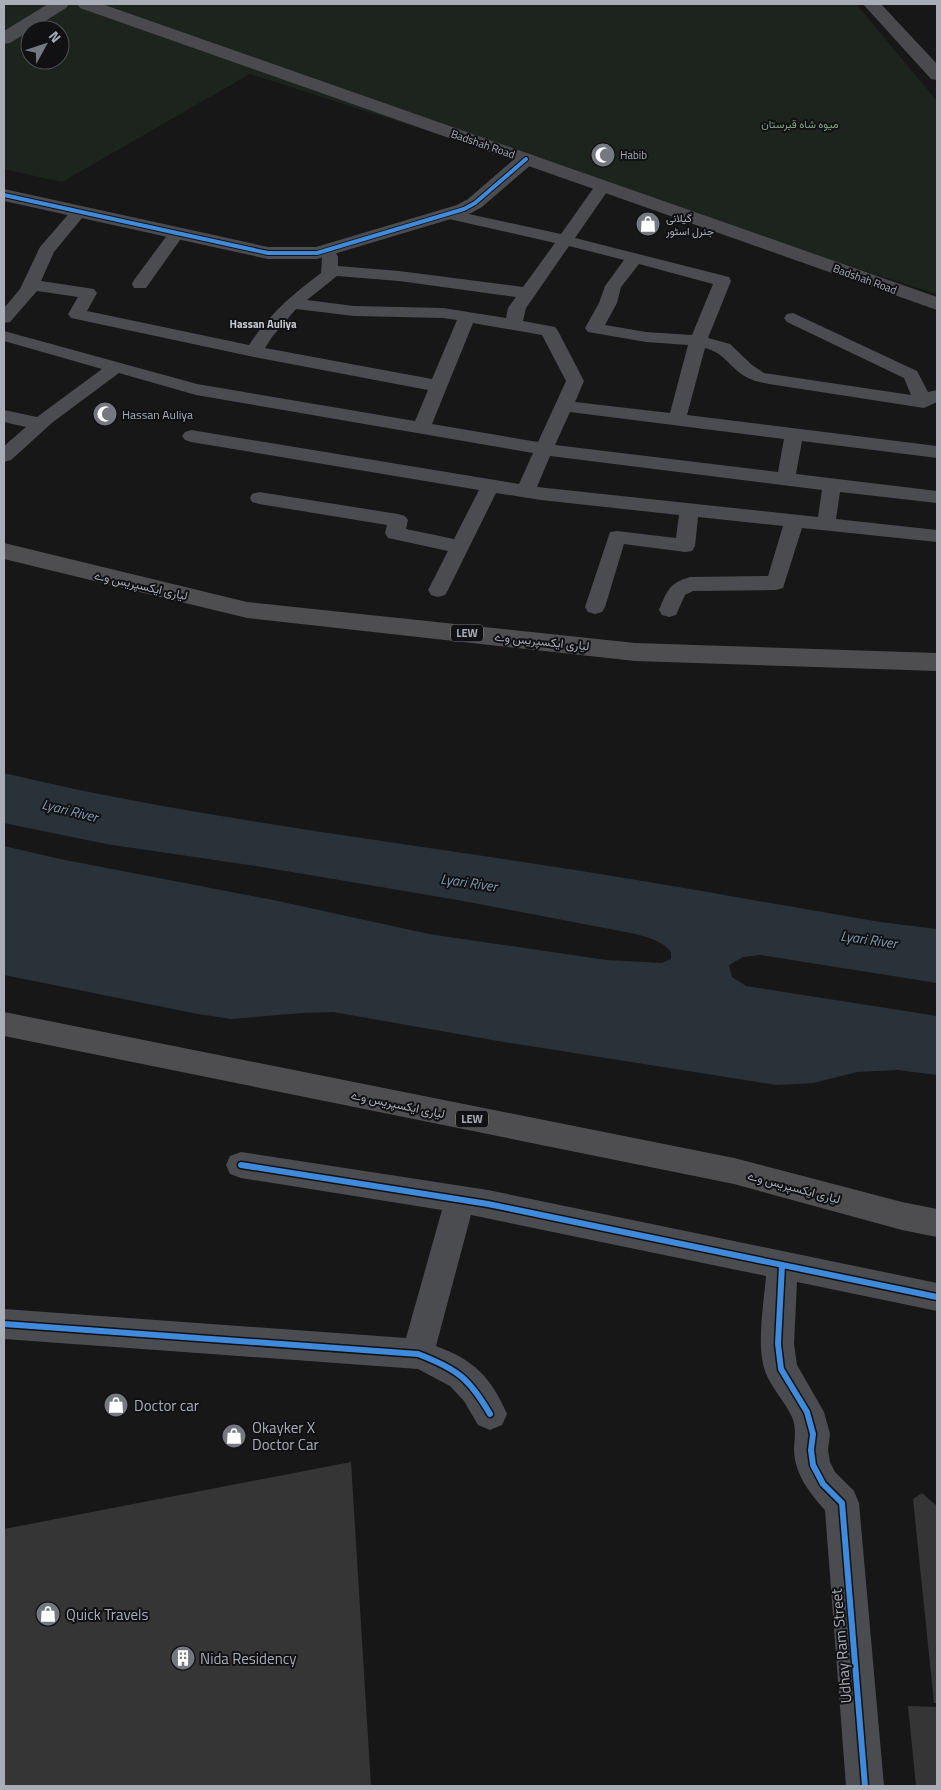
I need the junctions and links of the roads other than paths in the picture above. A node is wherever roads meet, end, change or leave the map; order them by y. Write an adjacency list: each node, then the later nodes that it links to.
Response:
1 (60, 4): 4 (street)
2 (86, 4): 6 (main road, Badshah Road)
3 (872, 4): 5 (main road)
4 (4, 39)
5 (937, 75)
6 (526, 158): 7 (main road, Badshah Road); 10 (street)
7 (603, 186): 12 (lane); 20 (main road, Badshah Road)
8 (4, 195): 9 (street)
9 (79, 212): 11 (street); 17 (lane)
10 (446, 214): 12 (lane); 13 (street)
11 (177, 233): 13 (street); 16 (lane)
12 (565, 240): 14 (lane); 18 (lane)
13 (330, 249): 15 (lane)
14 (635, 258): 26 (lane); 26 (lane)
15 (330, 270): 18 (lane); 19 (lane)
16 (140, 284)
17 (31, 285): 22 (lane); 27 (lane)
18 (527, 293): 24 (lane)
19 (292, 303): 21 (lane); 27 (lane)
20 (937, 304)
21 (467, 317): 24 (lane); 29 (lane)
22 (4, 318)
23 (793, 318): 30 (lane)
24 (512, 325): 31 (lane)
25 (4, 336): 28 (lane)
26 (698, 342): 30 (lane); 33 (lane)
27 (254, 352): 29 (lane)
28 (116, 367): 34 (lane); 35 (lane)
29 (438, 386): 35 (lane)
30 (930, 398)
31 (564, 406): 33 (lane); 38 (lane)
32 (4, 416): 34 (lane)
33 (677, 420): 36 (lane)
34 (41, 424): 40 (lane)
35 (421, 428): 38 (lane)
36 (794, 434): 39 (lane); 41 (lane)
37 (192, 436): 43 (lane)
38 (545, 449): 41 (lane); 44 (lane)
39 (937, 452)
40 (4, 456)
41 (786, 480): 42 (lane)
42 (832, 485): 45 (lane); 49 (lane)
43 (490, 486): 44 (lane); 51 (lane)
44 (525, 492): 47 (lane)
45 (937, 497)
46 (259, 498): 51 (lane)
47 (689, 510): 48 (lane); 54 (lane)
48 (794, 521): 49 (lane); 55 (lane)
49 (826, 524): 50 (lane)
50 (937, 536)
51 (461, 547): 53 (lane)
52 (4, 552): 56 (highway, لیاری ایکسپریس وے / LEW)
53 (438, 590)
54 (595, 607)
55 (669, 610)
56 (937, 662)
57 (4, 1024): 60 (highway, لیاری ایکسپریس وے / LEW)
58 (241, 1165): 59 (street)
59 (462, 1200): 61 (street); 64 (street)
60 (937, 1223)
61 (782, 1265): 62 (street); 66 (street, Udhay Ram Street)
62 (937, 1297)
63 (4, 1324): 64 (street)
64 (418, 1354): 65 (street)
65 (490, 1414)
66 (865, 1786)

